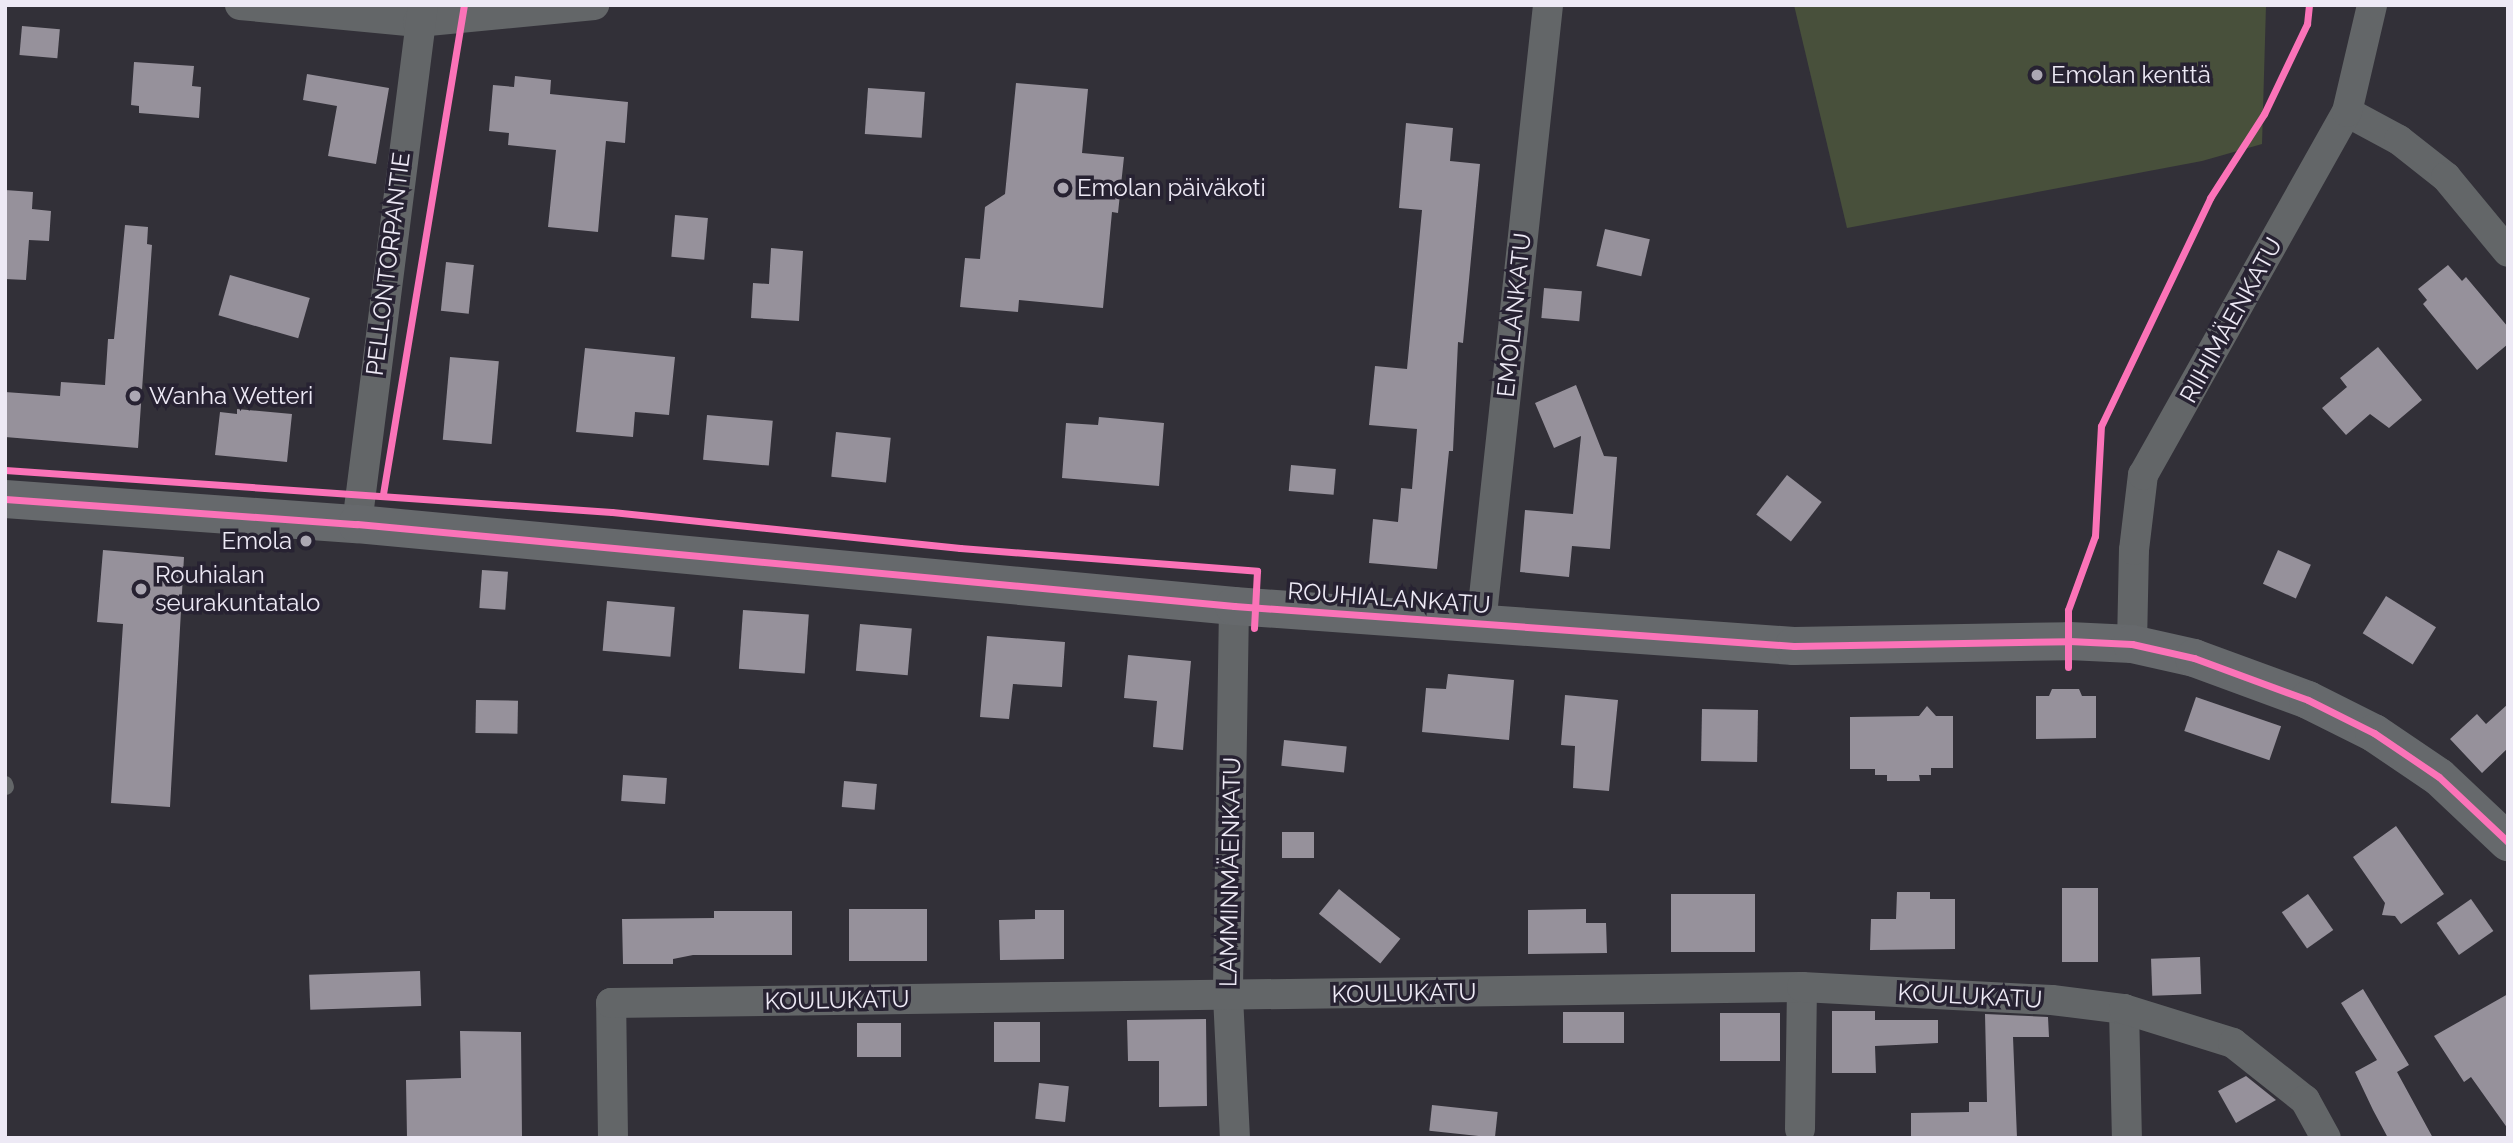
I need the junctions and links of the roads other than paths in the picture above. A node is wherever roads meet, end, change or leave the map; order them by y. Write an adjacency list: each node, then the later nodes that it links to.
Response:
1 (240, 5): 5 (street)
2 (594, 5): 5 (street)
3 (1548, 5): 11 (street, EMOLANKATU)
4 (2372, 5): 6 (street, RIIHIMÄENKATU)
5 (421, 14): 9 (street, PELLONTORPANTIE)
6 (2347, 112): 7 (street); 12 (street, RIIHIMÄENKATU)
7 (2508, 252)
8 (5, 499): 9 (street, ROUHIALANKATU)
9 (358, 524): 10 (street, ROUHIALANKATU)
10 (1234, 606): 11 (street, ROUHIALANKATU); 15 (street, LAMMINMÄENKATU)
11 (1481, 624): 12 (street, ROUHIALANKATU)
12 (2132, 645): 13 (street, ROUHIALANKATU)
13 (2508, 842)
14 (1802, 987): 15 (street, KOULUKATU); 16 (street, KOULUKATU); 17 (street)
15 (1228, 996): 18 (street, KOULUKATU); 19 (street, LAMMINMÄENKATU)
16 (2124, 1009): 20 (street); 21 (street, KOULUKATU)
17 (1800, 1129)
18 (613, 1138)
19 (1235, 1138)
20 (2127, 1138)
21 (2326, 1138)

